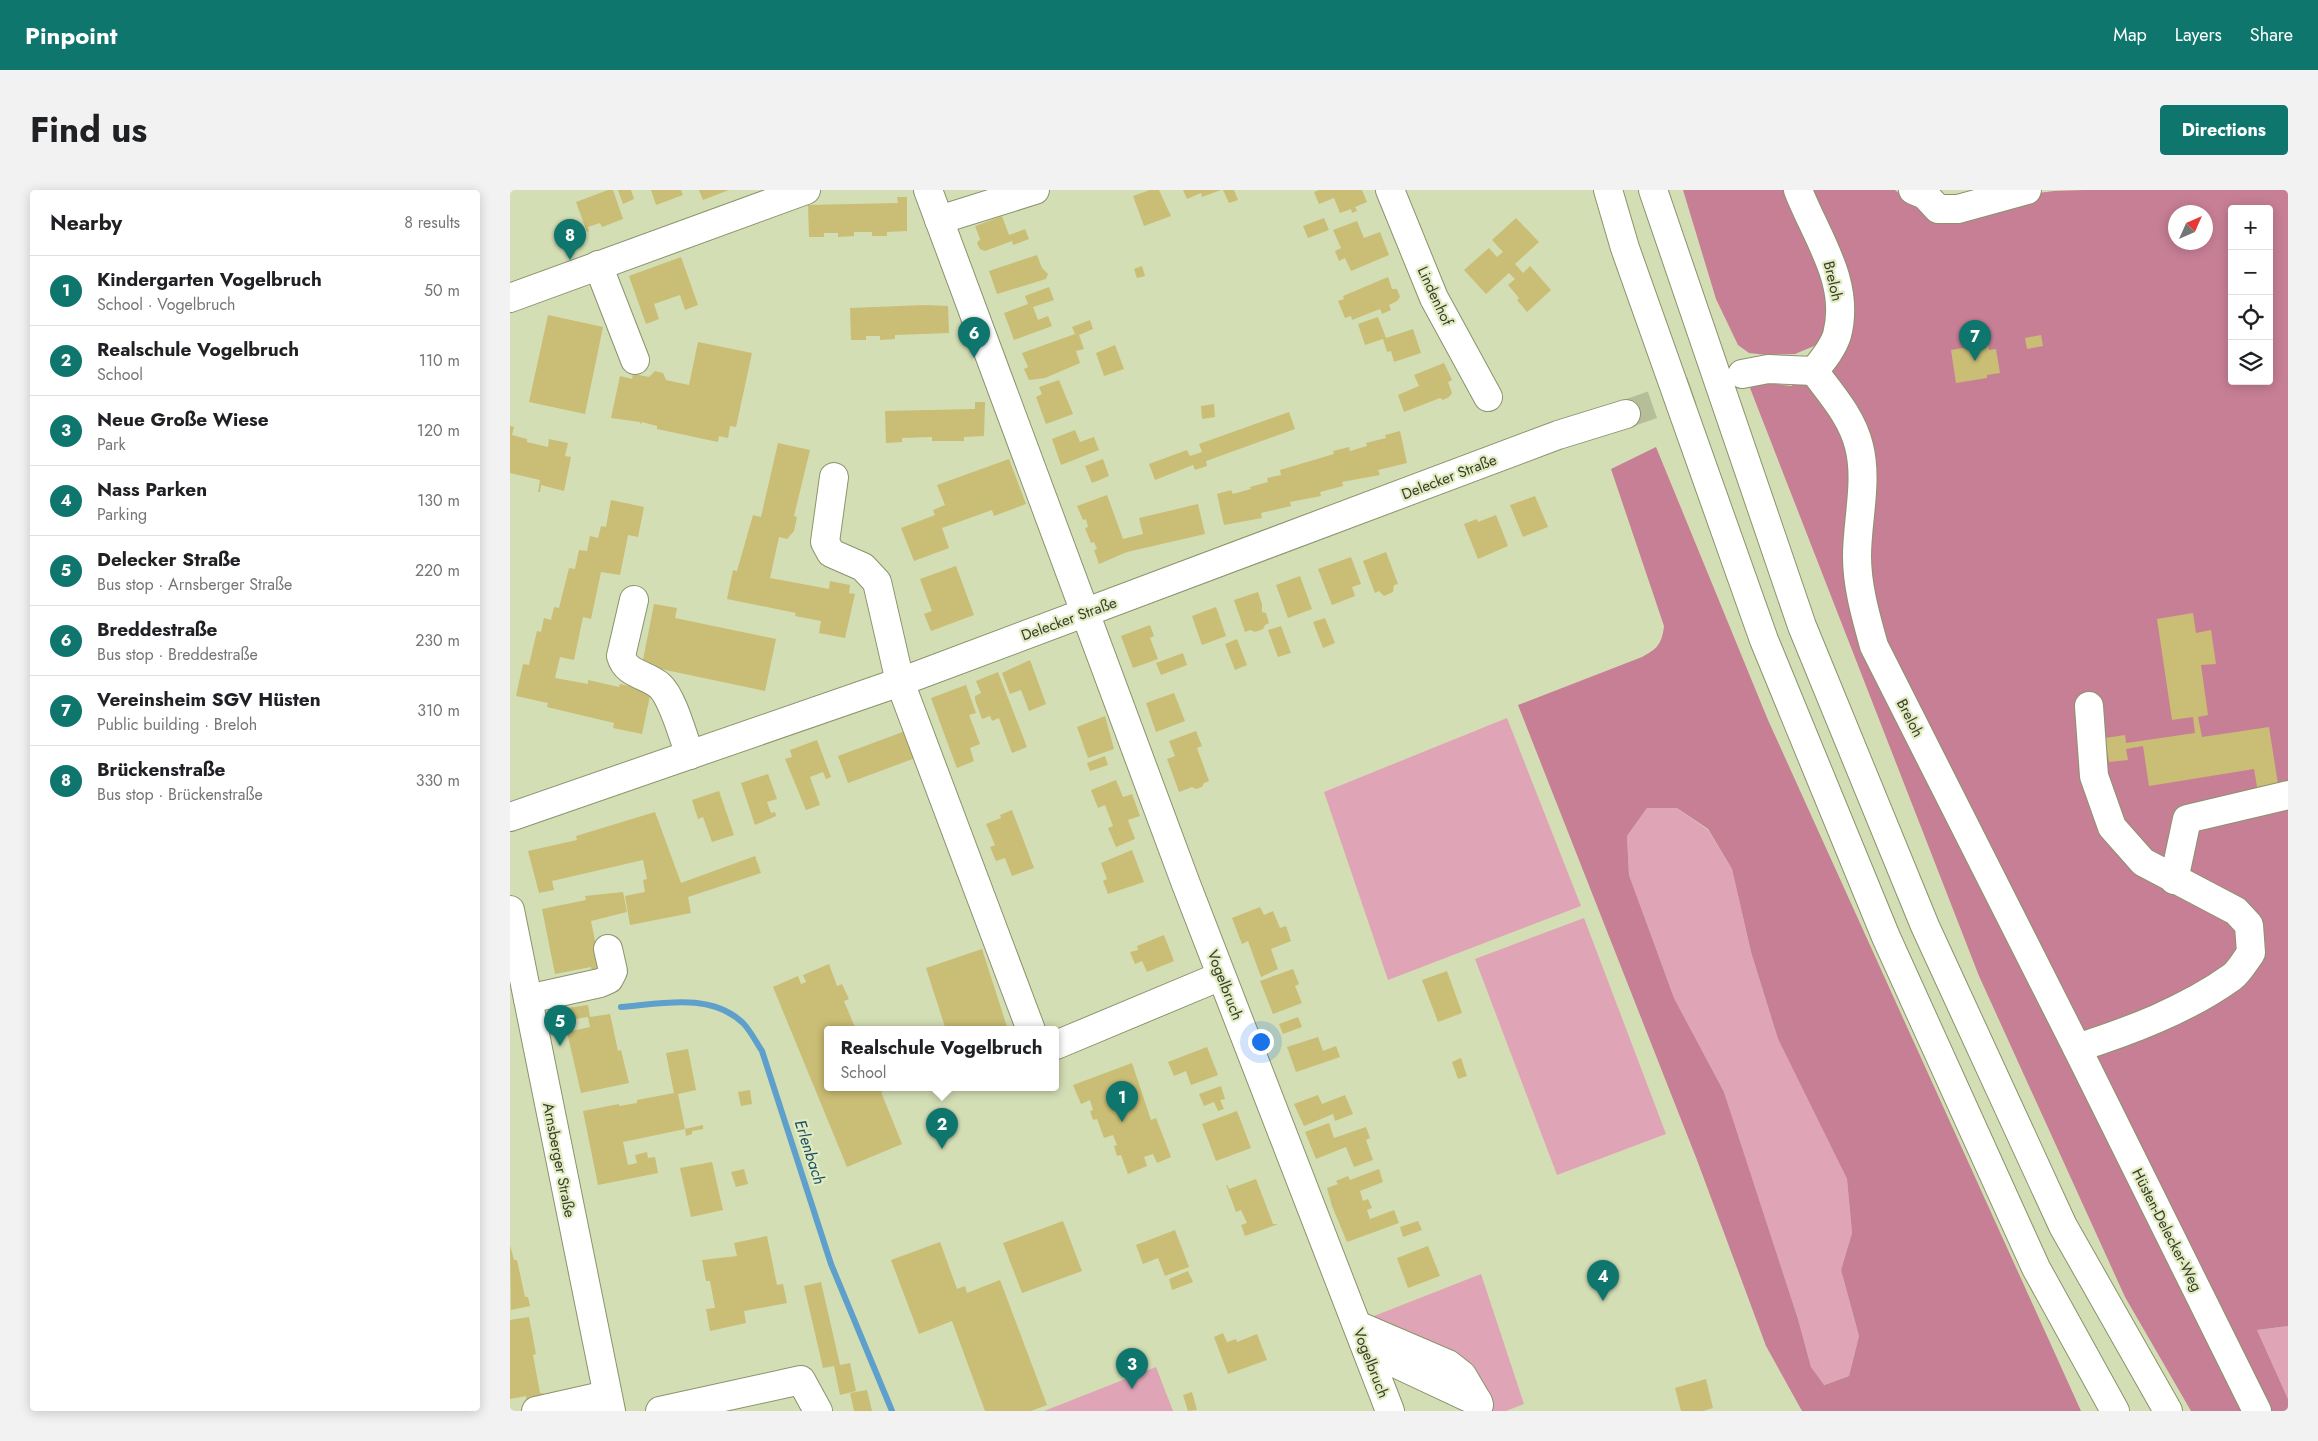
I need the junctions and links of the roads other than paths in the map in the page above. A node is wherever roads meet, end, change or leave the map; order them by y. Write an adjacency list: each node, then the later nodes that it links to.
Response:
1 (806, 190): 11 (main road)
2 (928, 190): 10 (main road, Vogelbruch)
3 (1035, 190): 10 (main road)
4 (1390, 190): 16 (main road, Lindenhof)
5 (1608, 190): 42 (main road)
6 (1653, 190): 43 (main road)
7 (1798, 190): 14 (main road, Breloh)
8 (2027, 190): 9 (main road)
9 (1922, 192)
10 (939, 220): 20 (main road, Vogelbruch)
11 (598, 264): 12 (main road); 13 (main road)
12 (510, 298)
13 (635, 360)
14 (1814, 371): 15 (main road); 33 (main road, Breloh)
15 (1742, 374)
16 (1488, 397)
17 (1626, 414): 20 (main road, Delecker Straße)
18 (834, 477): 21 (main road)
19 (634, 600): 23 (main road)
20 (1086, 613): 21 (main road, Delecker Straße); 29 (main road, Vogelbruch)
21 (900, 682): 23 (main road, Delecker Straße); 31 (main road)
22 (2089, 706): 26 (main road)
23 (690, 755): 25 (main road, Delecker Straße)
24 (2288, 795): 26 (main road)
25 (510, 817)
26 (2174, 880): 33 (main road)
27 (510, 910): 30 (main road, Arnsberger Straße)
28 (608, 949): 30 (main road)
29 (1221, 976): 32 (main road); 34 (main road, Vogelbruch)
30 (528, 1000): 36 (main road, Arnsberger Straße)
31 (1029, 1026)
32 (1059, 1044)
33 (2077, 1048): 44 (main road, Hüsten-Delecker-Weg)
34 (1357, 1324): 35 (main road, Vogelbruch); 37 (main road)
35 (1367, 1350): 37 (main road); 41 (main road, Vogelbruch)
36 (609, 1403): 38 (main road)
37 (1480, 1406)
38 (536, 1411)
39 (660, 1411): 40 (main road)
40 (818, 1411)
41 (1390, 1411)
42 (2115, 1411)
43 (2168, 1411)
44 (2257, 1411)

